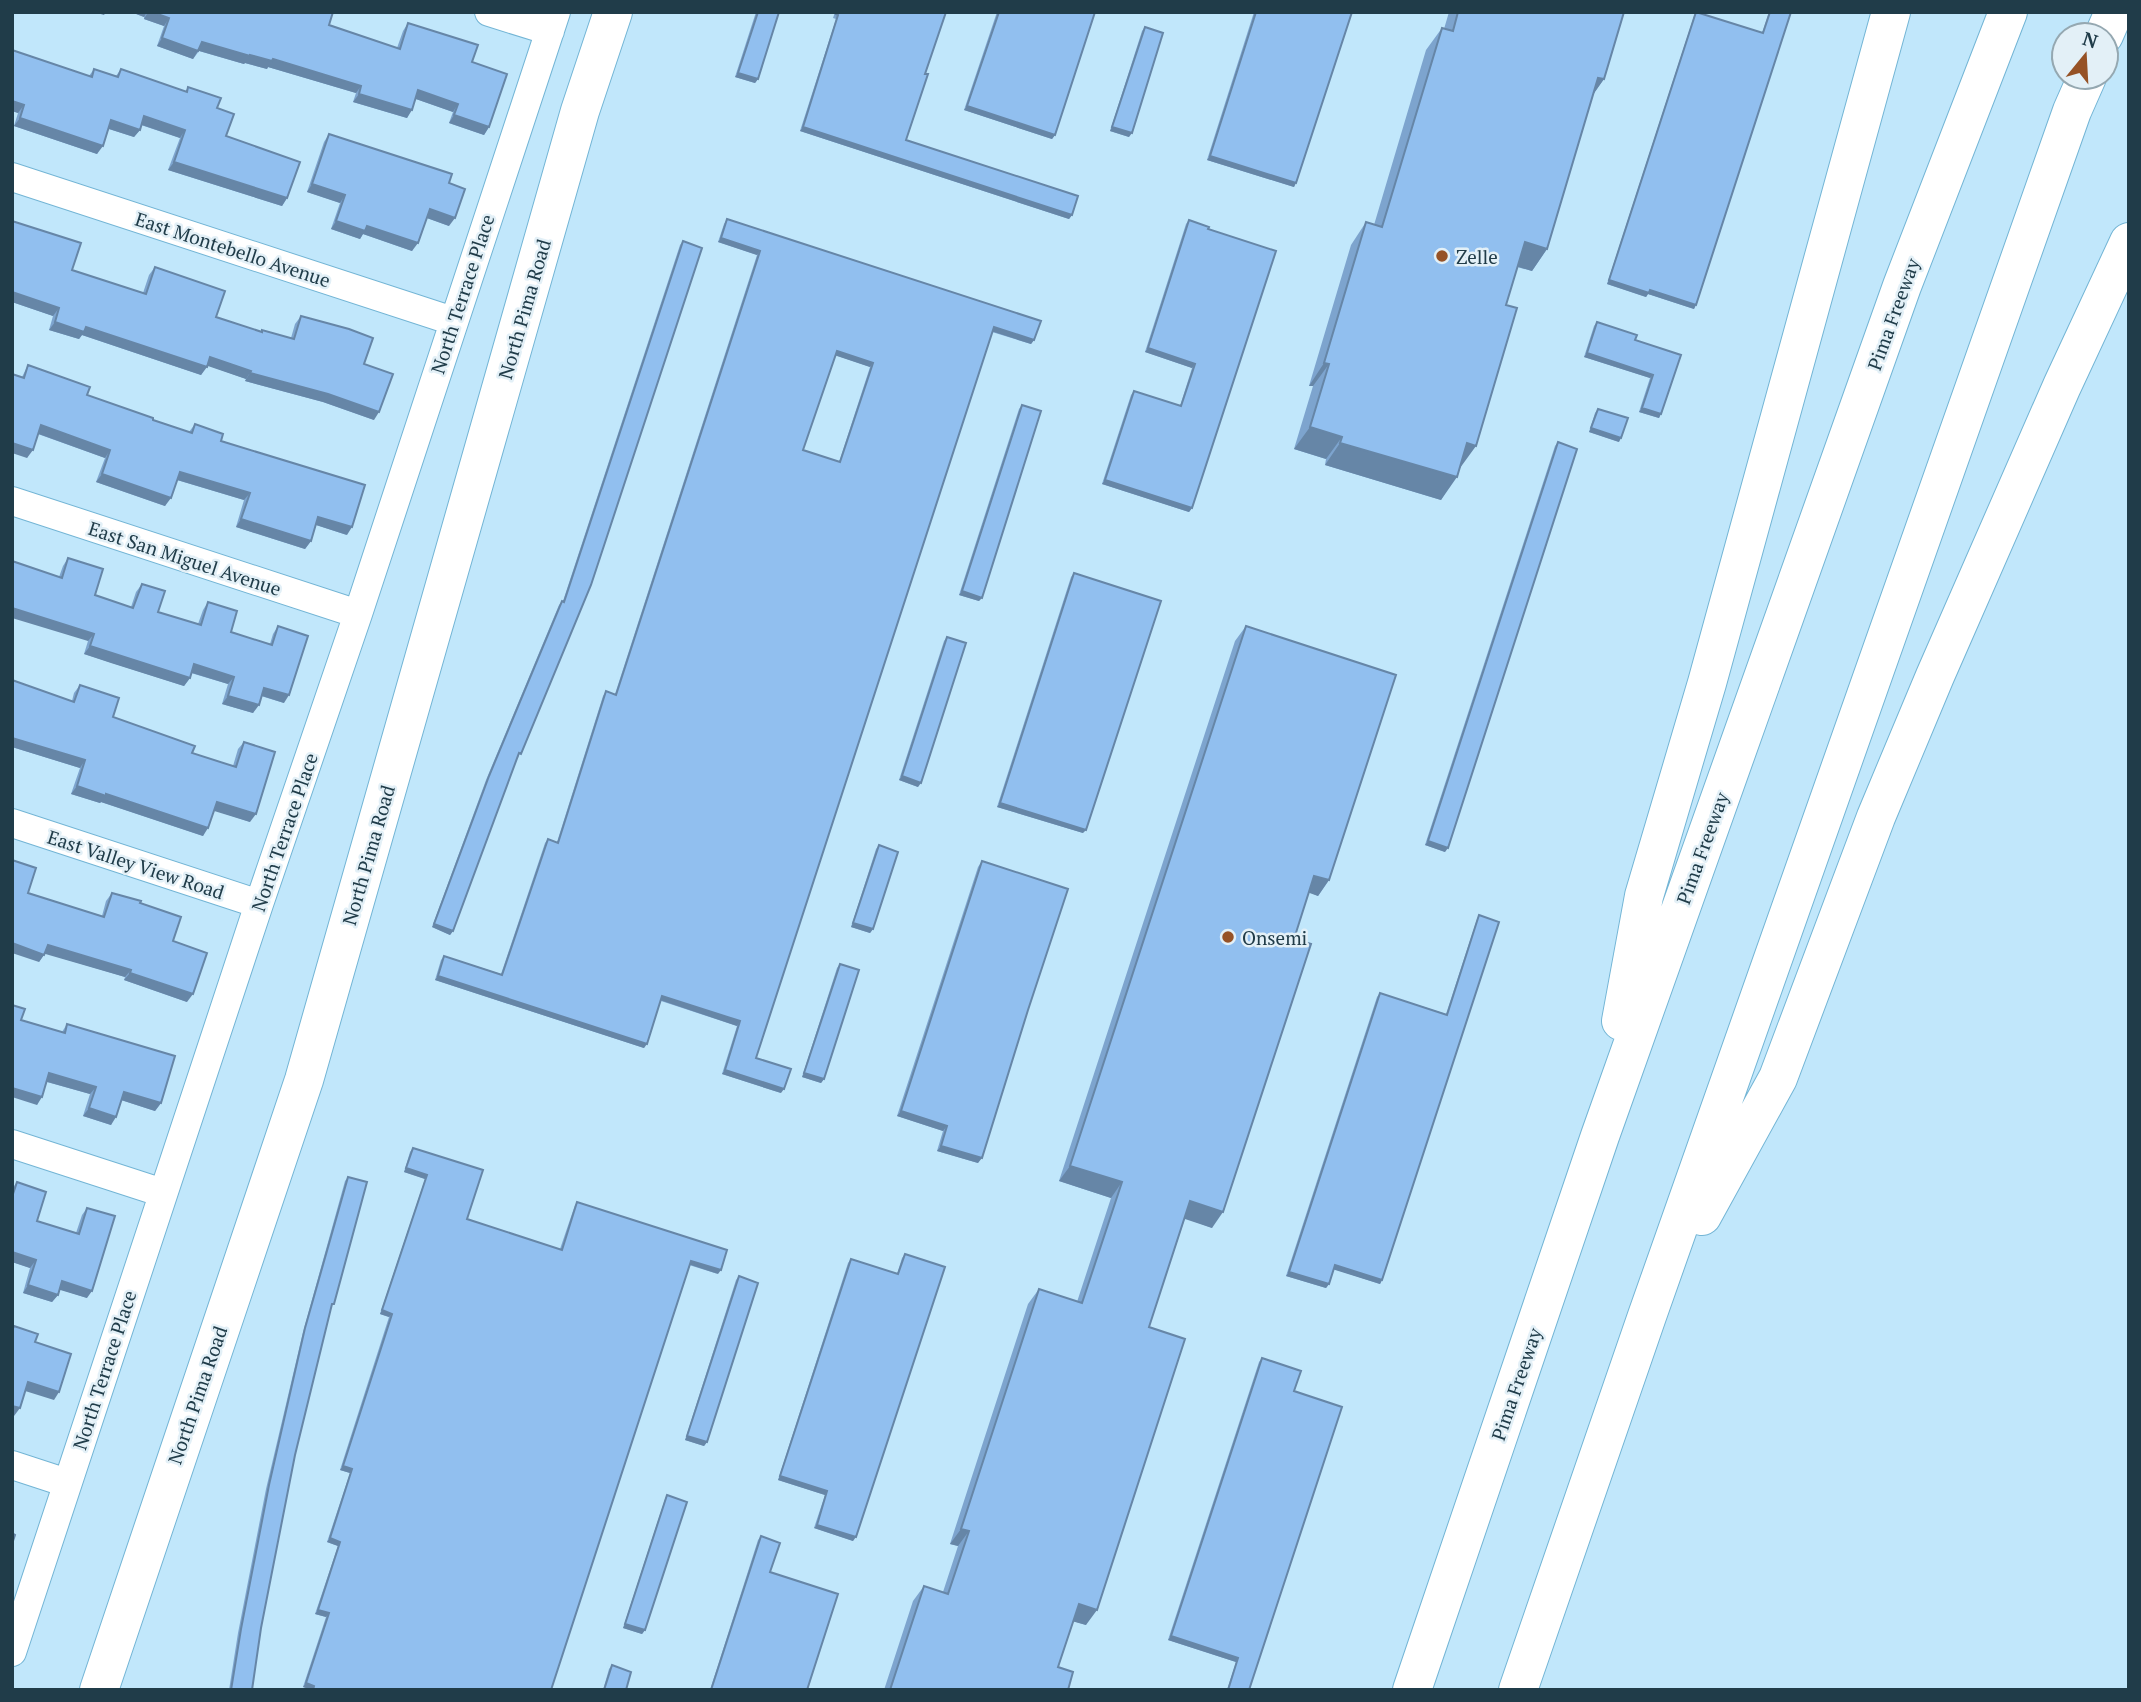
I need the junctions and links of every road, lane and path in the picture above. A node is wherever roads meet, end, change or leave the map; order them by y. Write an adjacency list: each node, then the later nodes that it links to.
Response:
1 (489, 12): 5 (street)
2 (613, 12): 21 (main road, North Pima Road)
3 (1891, 12): 14 (main road)
4 (2008, 12): 14 (main road, Pima Freeway)
5 (553, 22): 9 (street, North Terrace Place)
6 (2081, 91): 17 (main road)
7 (12, 177): 9 (street, East Montebello Avenue)
8 (2129, 242): 17 (main road)
9 (453, 321): 11 (street, North Terrace Place)
10 (12, 501): 11 (street, East San Miguel Avenue)
11 (358, 614): 13 (street, North Terrace Place)
12 (12, 824): 13 (street, East Valley View Road)
13 (259, 904): 16 (street, North Terrace Place)
14 (1600, 1136): 22 (main road, Pima Freeway)
15 (12, 1144): 16 (street)
16 (163, 1193): 19 (street, North Terrace Place)
17 (1647, 1316): 23 (main road)
18 (12, 1465): 19 (street)
19 (67, 1483): 20 (street, North Terrace Place)
20 (12, 1652)
21 (99, 1690)
22 (1412, 1690)
23 (1518, 1690)

